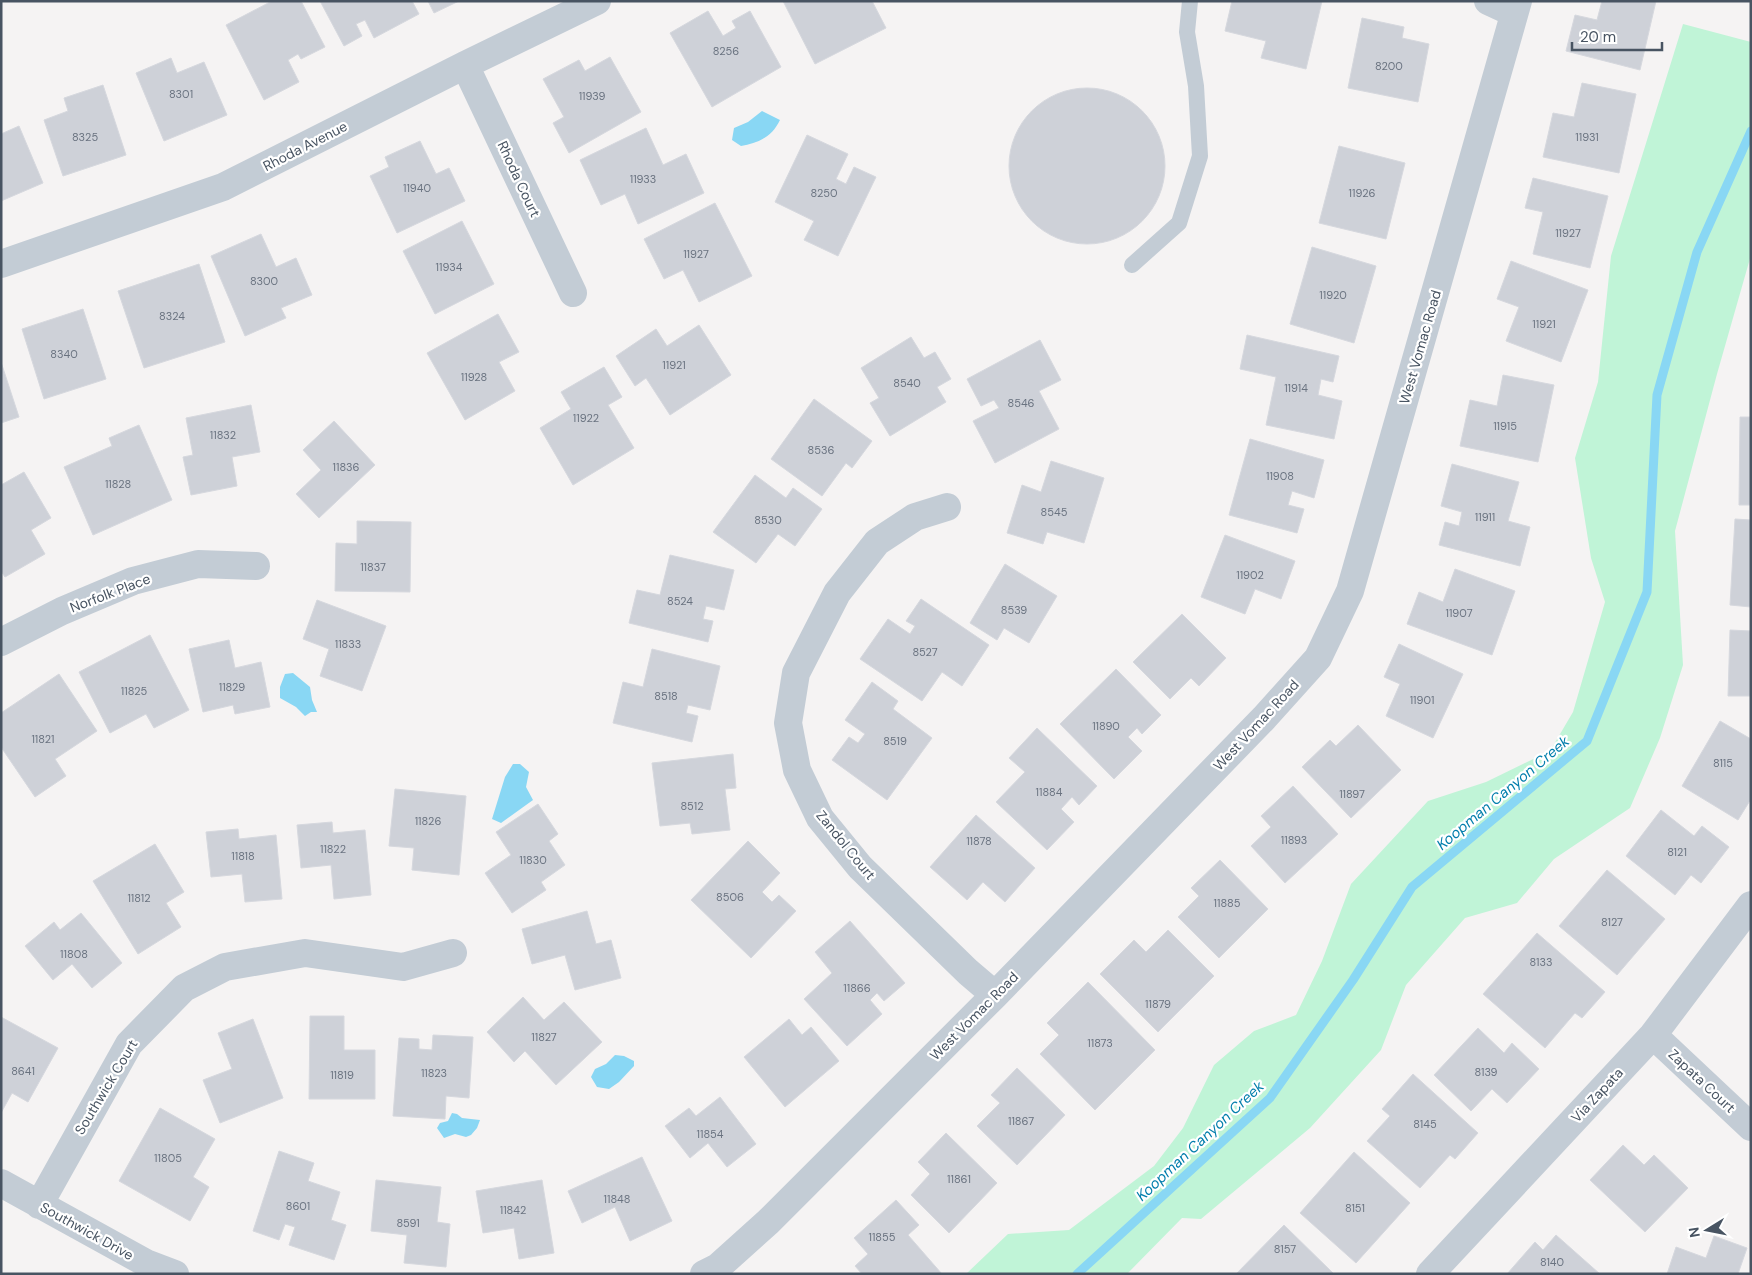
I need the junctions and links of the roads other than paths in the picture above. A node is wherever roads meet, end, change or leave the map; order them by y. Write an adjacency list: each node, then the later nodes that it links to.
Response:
1 (597, 1): 5 (street, Rhoda Avenue)
2 (1190, 1): 7 (lane)
3 (1488, 1): 4 (street)
4 (1516, 7): 14 (street, West Vomac Road)
5 (466, 65): 6 (street, Rhoda Avenue); 8 (street, Rhoda Court)
6 (1, 264)
7 (1132, 265)
8 (573, 293)
9 (947, 507): 14 (street, Zandol Court)
10 (256, 566): 11 (street, Norfolk Place)
11 (1, 642)
12 (1751, 905): 15 (street, Via Zapata)
13 (453, 953): 18 (street, Southwick Court)
14 (995, 995): 20 (street, West Vomac Road)
15 (1653, 1035): 16 (street, Zapata Court); 21 (street, Via Zapata)
16 (1751, 1127)
17 (1, 1183): 18 (street, Southwick Drive)
18 (40, 1205): 19 (street, Southwick Drive)
19 (174, 1274)
20 (704, 1274)
21 (1430, 1274)

